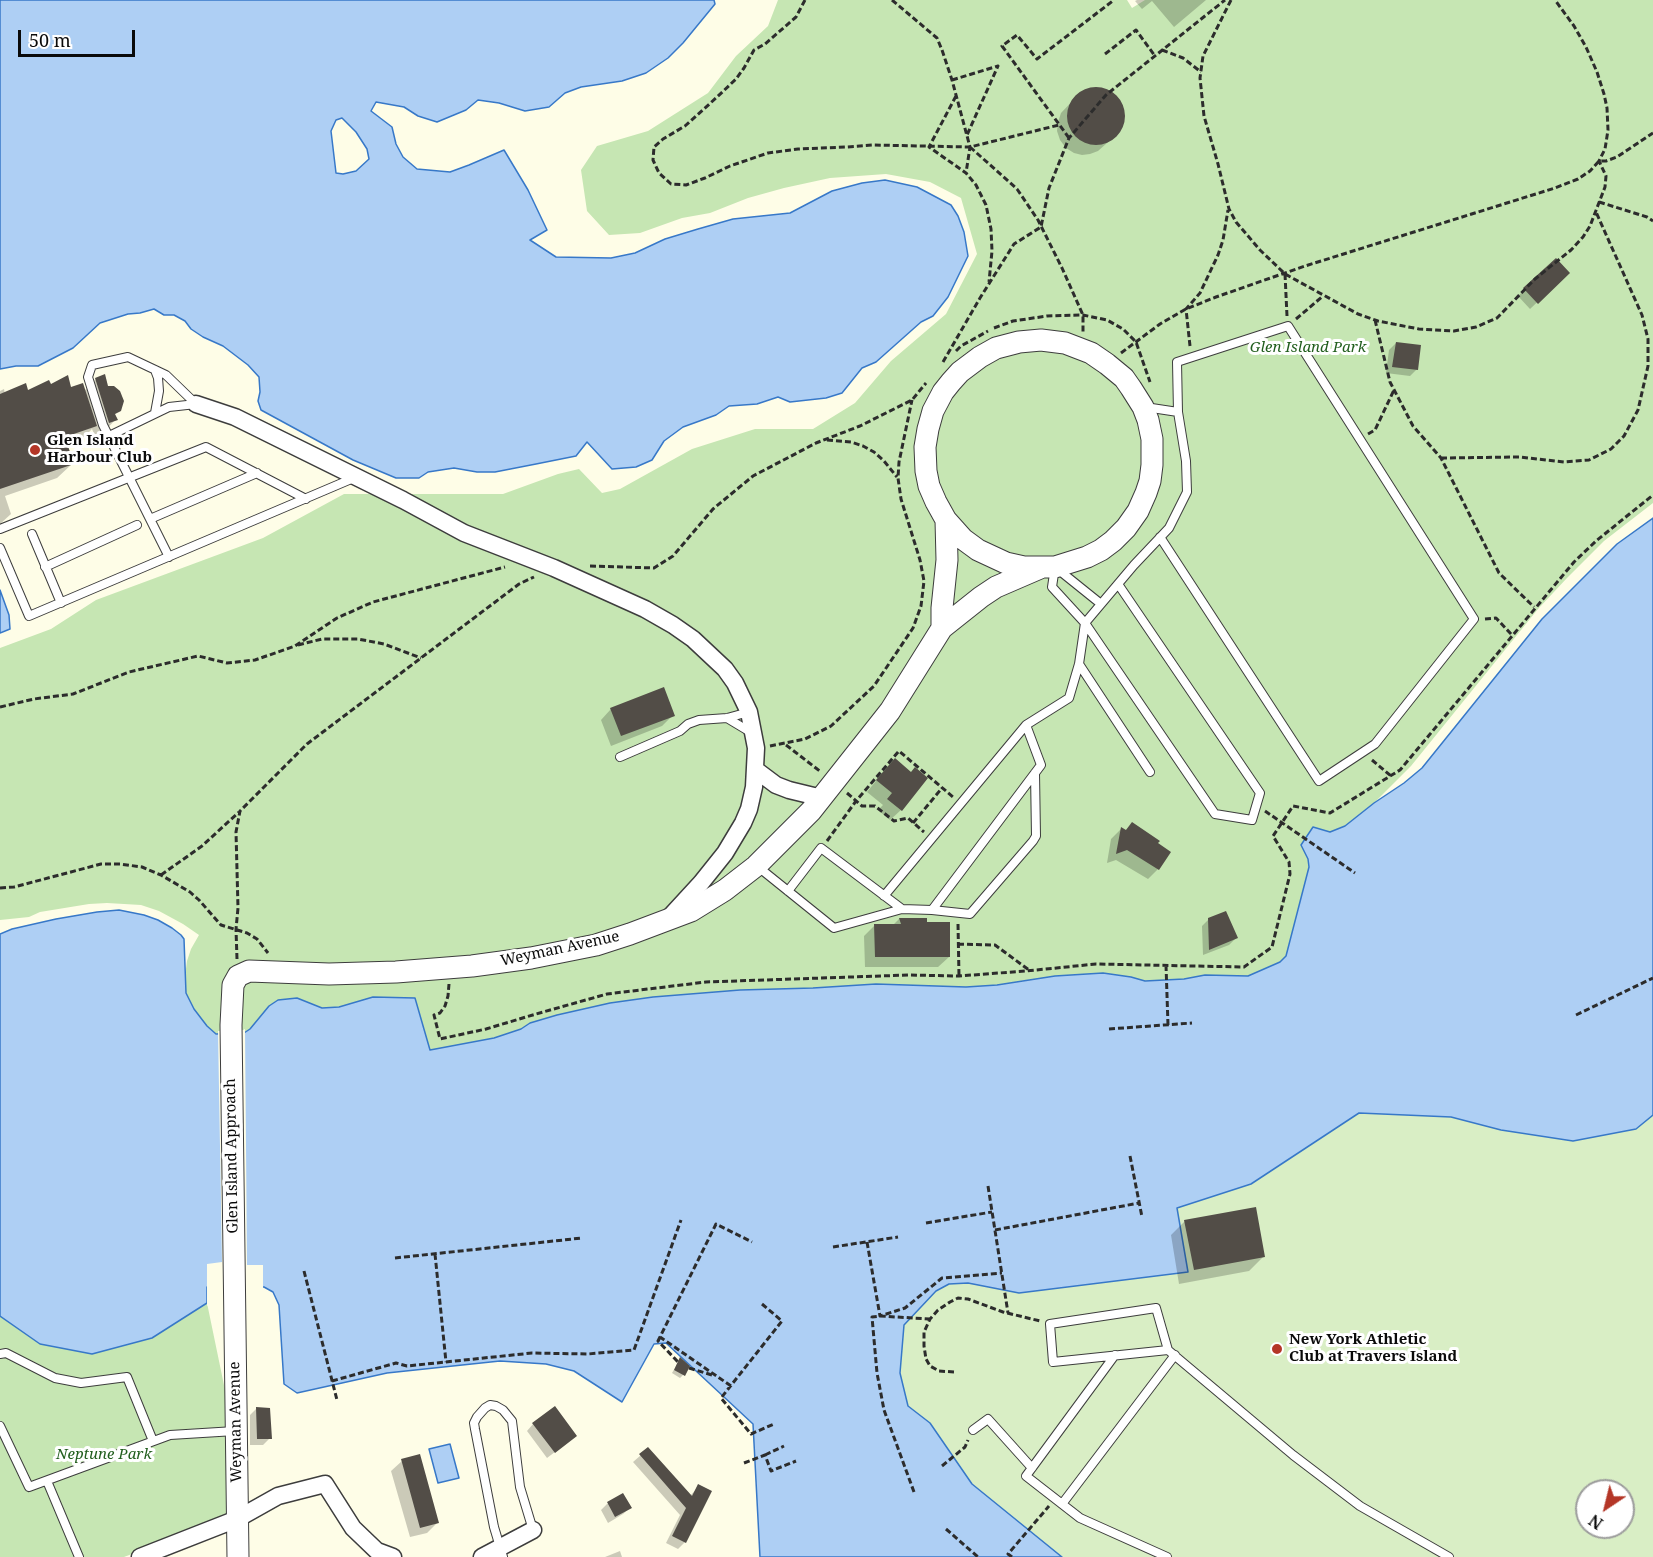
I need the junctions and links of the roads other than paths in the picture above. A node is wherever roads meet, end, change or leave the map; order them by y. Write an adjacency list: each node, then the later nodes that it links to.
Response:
1 (154, 370): 2 (lane); 5 (lane); 6 (lane)
2 (196, 404): 5 (lane); 9 (street)
3 (1143, 407): 4 (lane); 12 (street); 20 (street)
4 (1178, 412): 16 (lane); 16 (lane)
5 (155, 413): 6 (lane)
6 (109, 436): 8 (lane)
7 (257, 473): 8 (lane); 10 (lane); 11 (lane)
8 (130, 477): 11 (lane); 14 (lane)
9 (357, 477): 10 (lane); 27 (street)
10 (306, 499): 18 (lane)
11 (150, 519): 18 (lane)
12 (946, 520): 20 (street); 25 (street)
13 (137, 525): 19 (lane)
14 (0, 529)
15 (32, 534): 19 (lane)
16 (1160, 537): 21 (lane)
17 (0, 548): 22 (lane)
18 (168, 557): 22 (lane)
19 (45, 567): 22 (lane)
20 (1049, 574): 23 (lane); 24 (lane); 25 (street)
21 (1118, 584): 23 (lane); 24 (lane)
22 (61, 603)
23 (1101, 604): 24 (lane)
24 (1085, 623): 26 (lane)
25 (942, 628): 35 (street, Weyman Avenue)
26 (1079, 664): 29 (lane); 33 (lane)
27 (748, 712): 28 (lane); 30 (street)
28 (727, 718): 30 (lane); 31 (lane)
29 (1026, 725): 34 (lane); 38 (lane)
30 (753, 734): 32 (street)
31 (620, 757)
32 (756, 770): 35 (street); 41 (street)
33 (1150, 772)
34 (1035, 773): 40 (lane); 40 (lane)
35 (822, 798): 36 (street, Weyman Avenue)
36 (756, 866): 37 (lane); 41 (street, Weyman Avenue)
37 (788, 891): 38 (lane); 39 (lane)
38 (885, 896): 39 (lane)
39 (902, 909): 40 (lane)
40 (932, 910)
41 (666, 920): 42 (street, Weyman Avenue)
42 (231, 1025): 43 (street, Glen Island Approach)
43 (234, 1287): 49 (street, Weyman Avenue)
44 (1171, 1352): 46 (lane); 46 (lane); 53 (lane); 63 (lane)
45 (0, 1354): 50 (lane)
46 (1115, 1356): 51 (lane)
47 (0, 1426): 52 (lane)
48 (973, 1430): 51 (lane)
49 (236, 1431): 50 (lane); 54 (street, Weyman Avenue)
50 (153, 1441): 52 (lane)
51 (1032, 1468): 53 (lane)
52 (47, 1480): 57 (lane)
53 (1059, 1502): 62 (lane)
54 (237, 1518): 58 (street); 59 (street, Weyman Avenue); 60 (street)
55 (533, 1530): 56 (street); 56 (lane)
56 (502, 1552): 61 (street)
57 (79, 1557)
58 (140, 1557)
59 (238, 1557)
60 (393, 1557)
61 (482, 1557)
62 (1167, 1557)
63 (1449, 1557)

